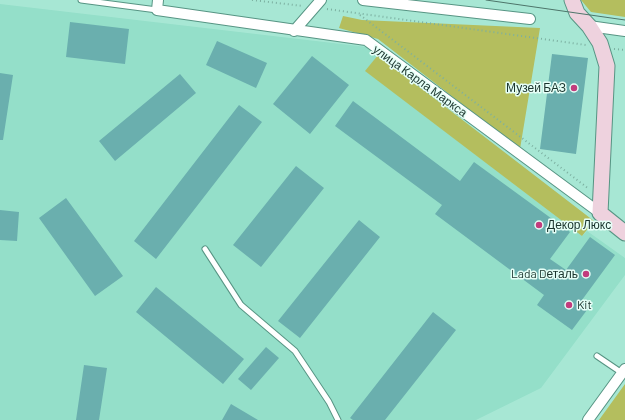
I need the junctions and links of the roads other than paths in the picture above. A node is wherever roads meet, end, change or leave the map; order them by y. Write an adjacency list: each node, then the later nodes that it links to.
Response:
1 (81, 0): 5 (lane)
2 (321, 0): 8 (street)
3 (363, 0): 6 (street)
4 (572, 0): 7 (main road)
5 (157, 5): 8 (street, улица Карла Маркса)
6 (530, 20)
7 (589, 26): 9 (street); 10 (main road)
8 (294, 31): 10 (street, улица Карла Маркса)
9 (625, 31)
10 (600, 206): 11 (main road, улица Карла Маркса)
11 (625, 233)
12 (205, 249): 15 (lane)
13 (597, 356): 14 (lane)
14 (623, 371): 16 (street)
15 (338, 420)
16 (588, 420)

